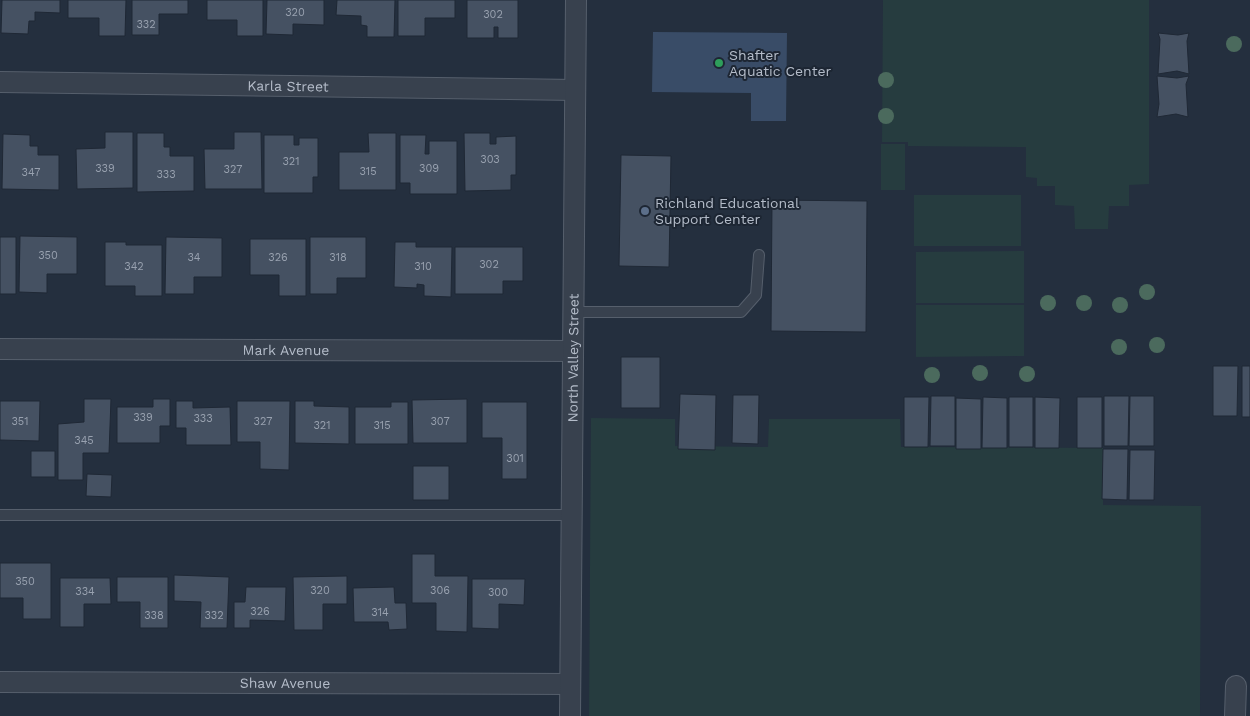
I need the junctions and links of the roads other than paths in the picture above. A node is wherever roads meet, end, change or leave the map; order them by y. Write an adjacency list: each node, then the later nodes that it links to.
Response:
1 (576, 0): 3 (street, North Valley Street)
2 (0, 82): 3 (street, Karla Street)
3 (575, 90): 5 (street, North Valley Street)
4 (759, 255): 5 (lane)
5 (573, 312): 7 (street, North Valley Street)
6 (0, 349): 7 (street, Mark Avenue)
7 (573, 351): 9 (street, North Valley Street)
8 (0, 515): 9 (lane)
9 (572, 515): 11 (street, North Valley Street)
10 (0, 682): 11 (street, Shaw Avenue)
11 (570, 684): 13 (street, North Valley Street)
12 (1236, 686): 14 (street)
13 (570, 716)
14 (1235, 716)

